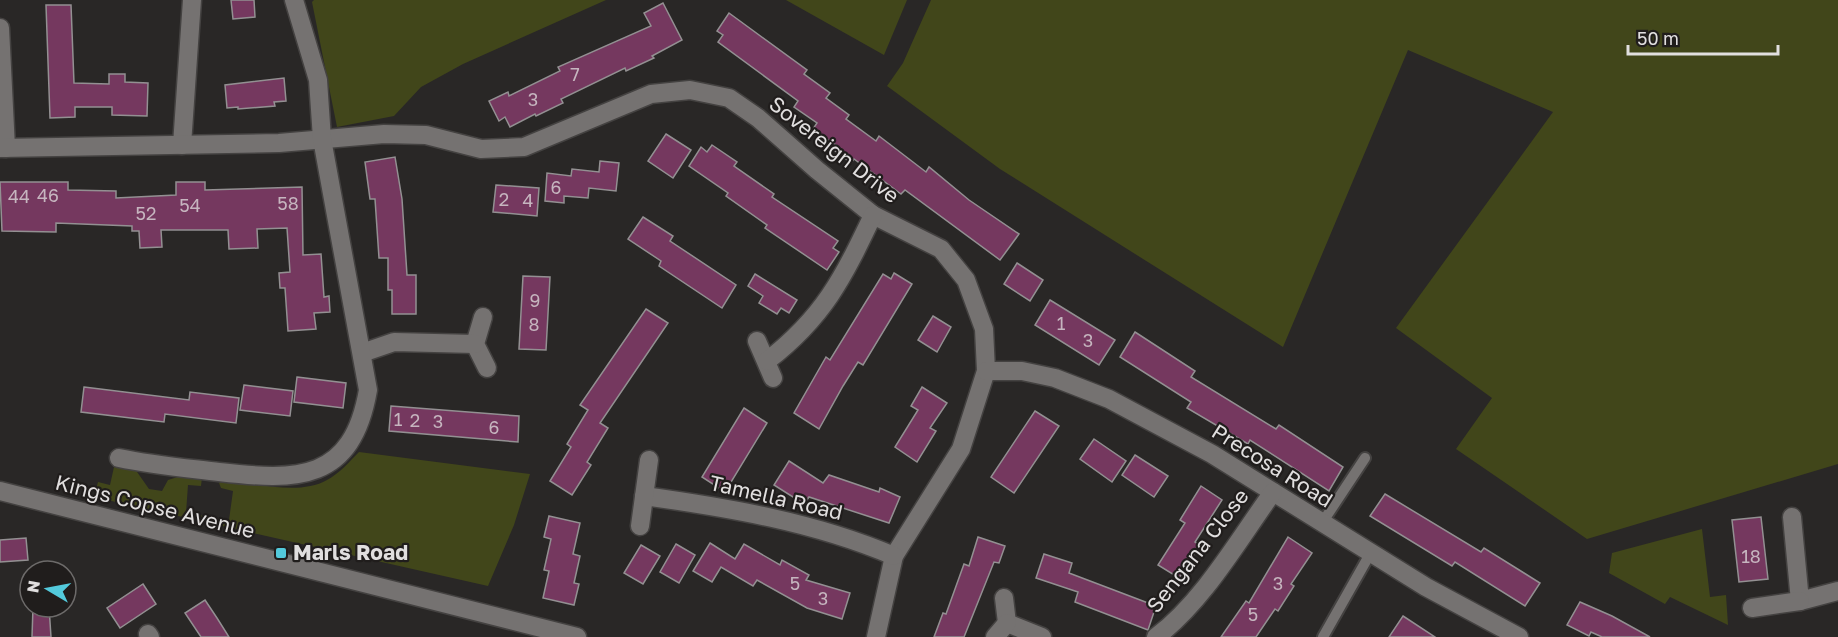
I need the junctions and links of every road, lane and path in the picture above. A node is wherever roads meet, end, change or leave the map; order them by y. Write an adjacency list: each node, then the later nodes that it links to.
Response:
1 (192, 0): 5 (street)
2 (294, 0): 4 (street)
3 (0, 28): 6 (street)
4 (322, 139): 5 (street); 7 (street, Sovereign Drive); 11 (street)
5 (182, 145): 6 (street)
6 (3, 148)
7 (873, 215): 9 (street); 13 (street, Sovereign Drive)
8 (483, 317): 10 (street)
9 (756, 341)
10 (475, 344): 11 (street); 12 (street)
11 (362, 353): 14 (street)
12 (487, 368)
13 (986, 371): 18 (street, Precosa Road); 24 (street, Sovereign Drive)
14 (119, 458)
15 (1365, 458): 21 (lane)
16 (650, 460): 19 (street)
17 (0, 490): 30 (street, Kings Copse Avenue)
18 (1273, 492): 21 (street, Precosa Road); 33 (street, Sengana Close)
19 (644, 496): 22 (street); 24 (street, Tamella Road)
20 (1792, 517): 27 (street)
21 (1322, 523): 23 (street, Precosa Road)
22 (640, 526)
23 (1370, 554): 34 (lane); 35 (street, Precosa Road)
24 (894, 556): 31 (street, Sovereign Drive)
25 (1838, 591): 27 (street)
26 (1004, 598): 29 (street)
27 (1800, 601): 28 (street)
28 (1752, 608)
29 (1001, 630): 32 (street)
30 (577, 637)
31 (876, 637)
32 (1042, 637)
33 (1156, 637)
34 (1323, 637)
35 (1519, 637)

